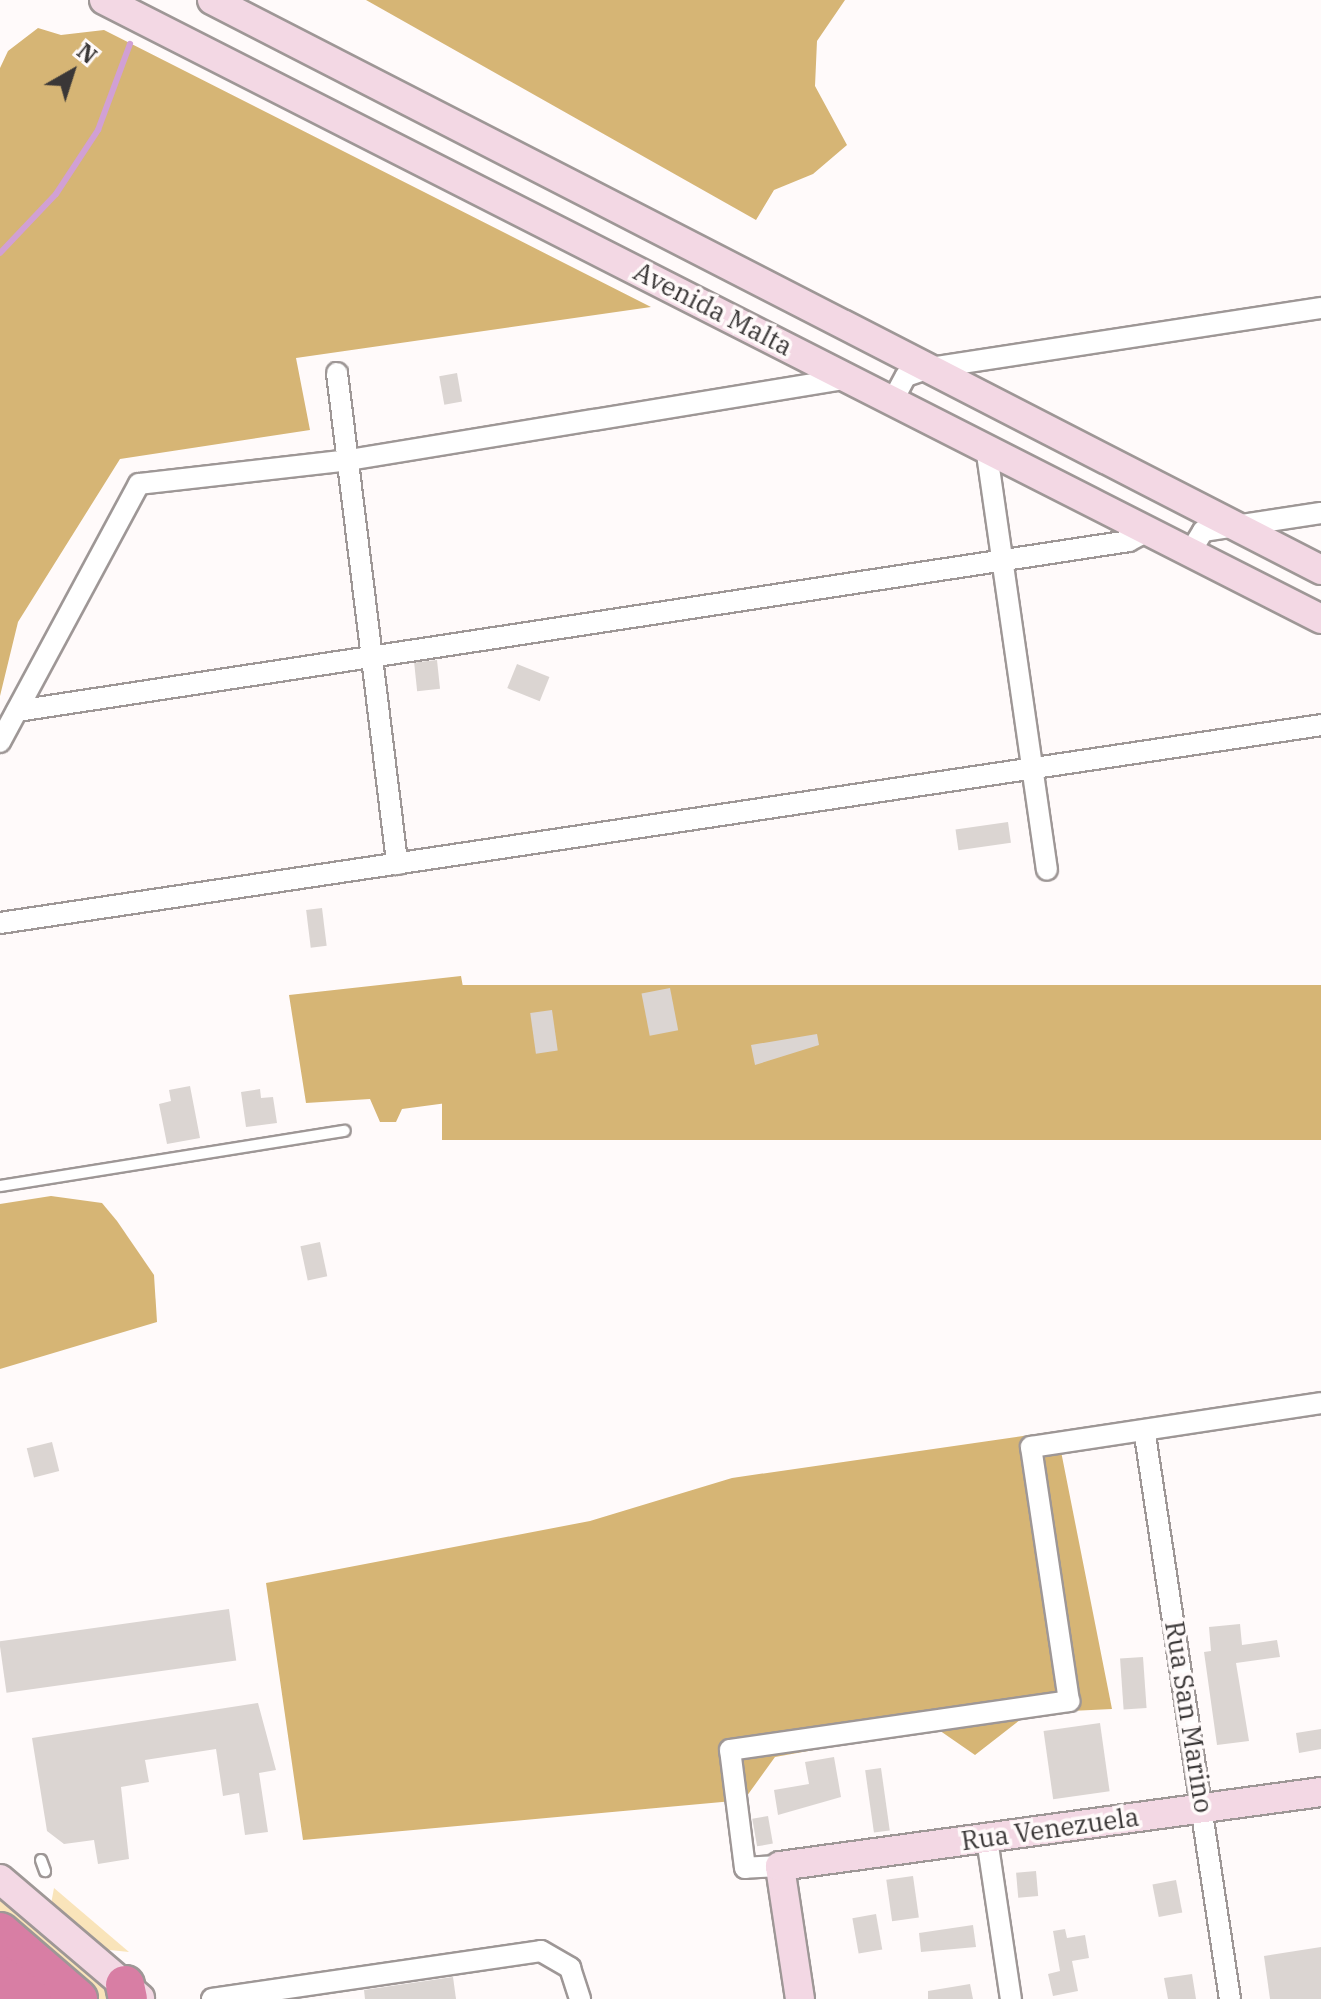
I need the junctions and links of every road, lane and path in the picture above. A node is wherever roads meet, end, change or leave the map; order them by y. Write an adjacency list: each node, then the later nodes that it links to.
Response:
1 (104, 0): 6 (street, Avenida Malta)
2 (212, 0): 4 (street, Avenida Malta)
3 (1321, 308): 4 (street)
4 (929, 368): 7 (street); 11 (street, Avenida Malta)
5 (337, 373): 9 (street)
6 (850, 378): 7 (street, Avenida Malta); 9 (street)
7 (893, 400): 8 (street, Avenida Malta)
8 (986, 447): 12 (street, Avenida Malta); 14 (street)
9 (349, 460): 17 (street); 18 (street)
10 (1321, 513): 11 (street)
11 (1235, 526): 13 (street); 15 (street, Avenida Malta)
12 (1150, 530): 13 (street, Avenida Malta); 14 (street)
13 (1191, 551): 16 (street, Avenida Malta)
14 (1001, 559): 17 (street); 21 (street)
15 (1321, 570)
16 (1321, 619)
17 (377, 656): 18 (street); 22 (street)
18 (17, 711): 20 (street)
19 (1321, 725): 21 (street)
20 (0, 742)
21 (1033, 768): 22 (street); 23 (street)
22 (397, 864): 24 (street)
23 (1047, 870)
24 (0, 923)
25 (345, 1131): 26 (lane)
26 (0, 1186)
27 (1321, 1403): 28 (street)
28 (1145, 1435): 30 (street, Rua San Marino); 32 (street)
29 (1321, 1792): 30 (street, Rua Venezuela)
30 (1204, 1806): 31 (street, Rua Venezuela); 45 (street, Rua San Marino)
31 (987, 1839): 32 (street, Rua Venezuela); 44 (street)
32 (780, 1866): 43 (street)
33 (0, 1879): 37 (street)
34 (0, 1932): 40 (highway)
35 (0, 1975): 39 (highway)
36 (0, 1992): 38 (highway)
37 (131, 1994)
38 (6, 1999)
39 (32, 1999)
40 (78, 1999)
41 (212, 1999): 42 (street)
42 (580, 1999)
43 (800, 1999)
44 (1011, 1999)
45 (1230, 1999)

